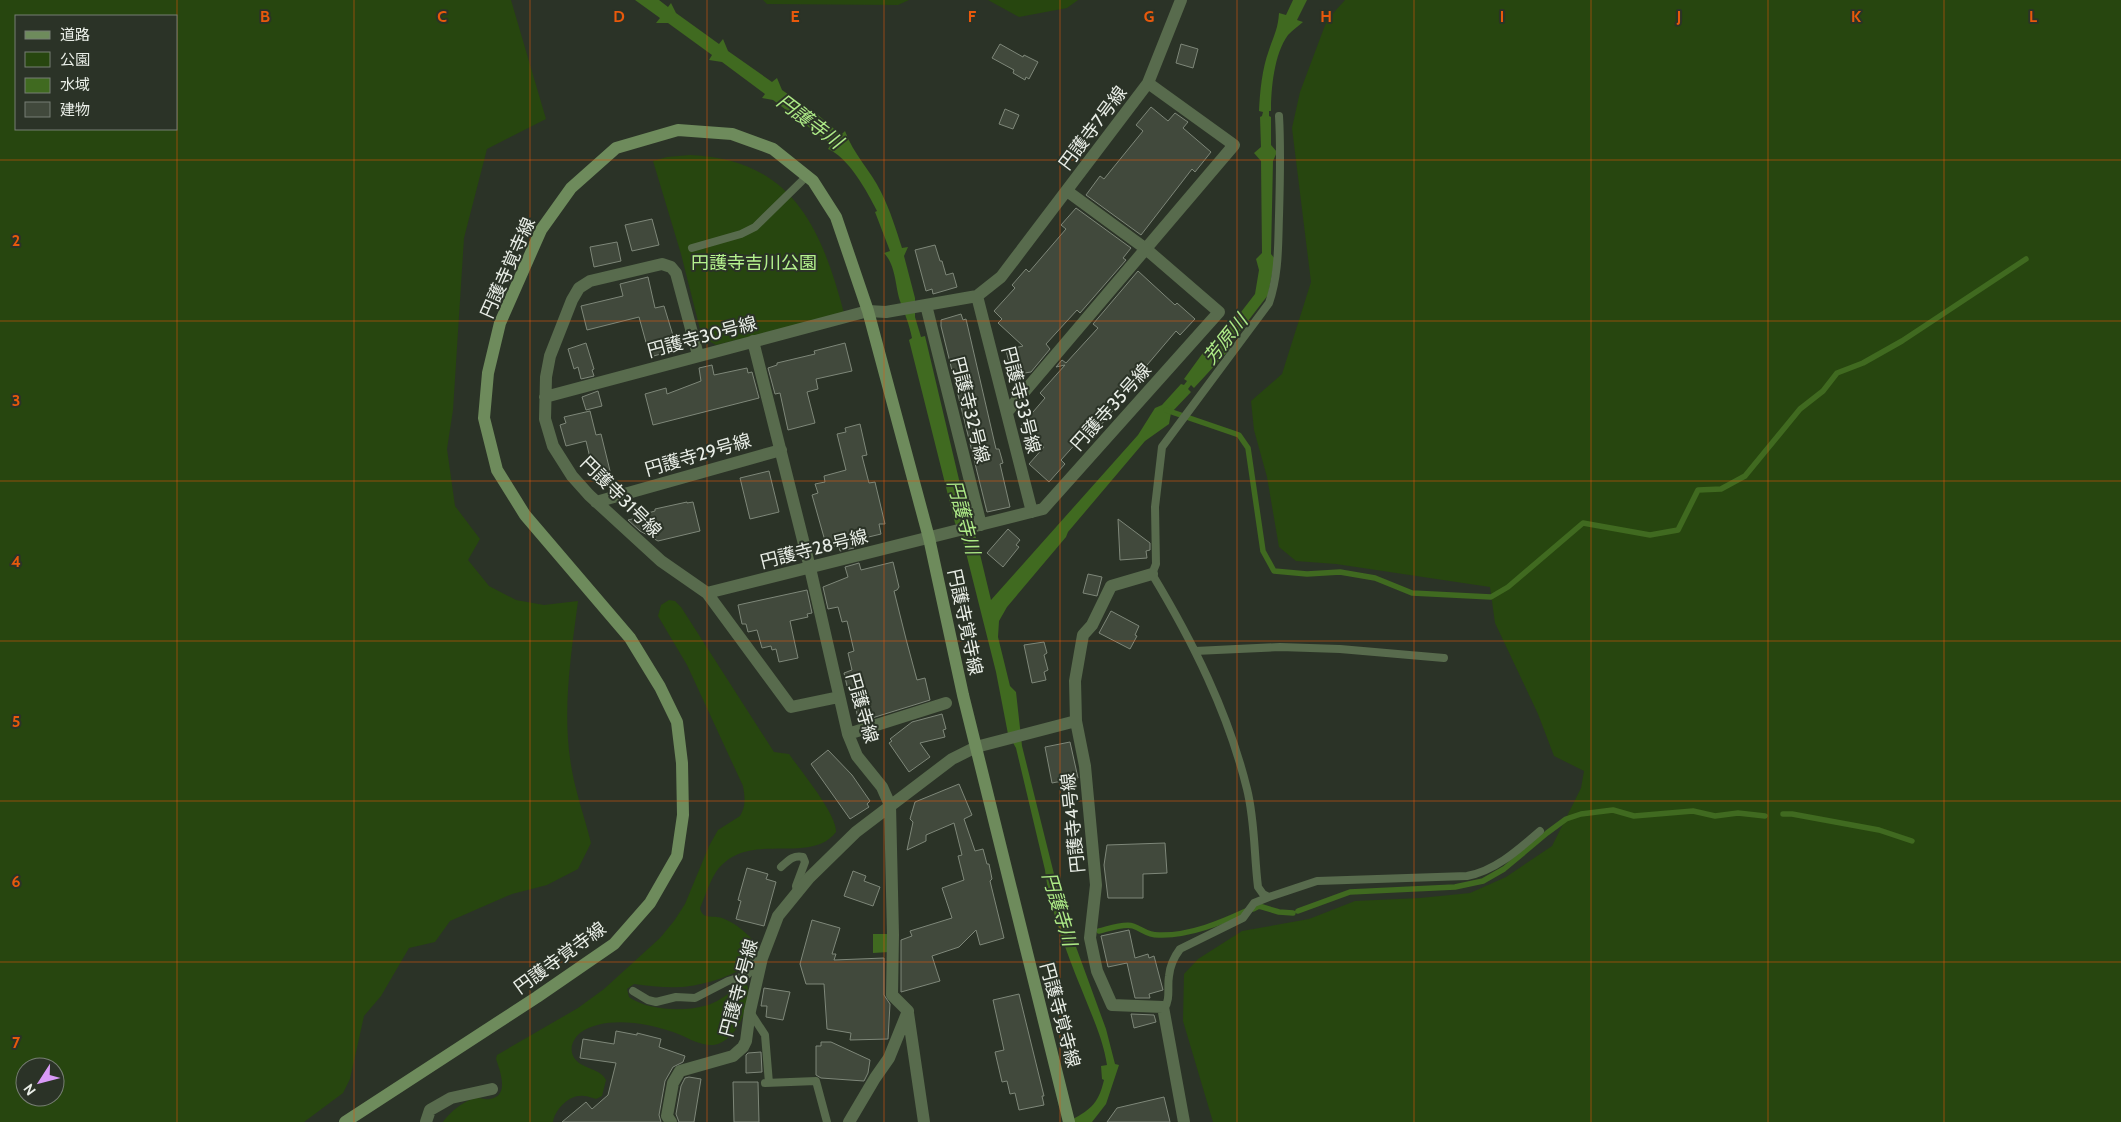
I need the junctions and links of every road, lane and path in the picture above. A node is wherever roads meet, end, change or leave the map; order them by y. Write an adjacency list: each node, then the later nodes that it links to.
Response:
1 (1181, 0): 2 (street)
2 (1148, 84): 5 (street, 円護寺7号線); 7 (street, 円護寺7号線)
3 (1279, 116): 21 (lane)
4 (807, 176): 6 (lane); 10 (street, 円護寺覚寺線); 41 (street, 円護寺覚寺線)
5 (1067, 191): 7 (street); 8 (street, 円護寺7号線)
6 (692, 248)
7 (1146, 249): 14 (street, 円護寺7号線); 17 (street, 円護寺35号線)
8 (978, 296): 9 (street, 円護寺7号線); 14 (street, 円護寺33号線)
9 (922, 305): 10 (street, 円護寺7号線); 18 (street, 円護寺32号線)
10 (868, 311): 11 (street, 円護寺30号線); 19 (street, 円護寺覚寺線)
11 (753, 341): 12 (street, 円護寺30号線); 15 (street, 円護寺線)
12 (698, 355): 13 (street, 円護寺30号線); 13 (street, 円護寺31号線)
13 (545, 397): 16 (street, 円護寺31号線)
14 (1007, 412): 17 (street, 円護寺33号線)
15 (780, 450): 16 (street, 円護寺29号線); 20 (street, 円護寺線)
16 (596, 502): 22 (street, 円護寺31号線)
17 (1032, 512): 18 (street, 円護寺35号線)
18 (981, 525): 19 (street, 円護寺35号線)
19 (929, 538): 20 (street, 円護寺28号線); 29 (street, 円護寺覚寺線)
20 (810, 568): 22 (street, 円護寺28号線); 25 (street, 円護寺線)
21 (1152, 574): 23 (lane); 27 (street)
22 (707, 593): 25 (street, 円護寺31号線)
23 (1195, 651): 24 (lane); 34 (lane)
24 (1444, 658)
25 (839, 697): 28 (street, 円護寺線)
26 (946, 702): 28 (street)
27 (1076, 721): 29 (street); 37 (street, 円護寺4号線)
28 (848, 734): 30 (street, 円護寺線)
29 (976, 747): 30 (street, 円護寺6号線); 47 (street, 円護寺覚寺線)
30 (890, 805): 33 (street, 円護寺6号線); 39 (street, 円護寺線)
31 (1540, 831): 34 (lane)
32 (781, 867): 33 (lane)
33 (797, 893): 35 (street, 円護寺6号線)
34 (1269, 897): 37 (lane)
35 (762, 958): 36 (lane); 38 (street, 円護寺6号線)
36 (633, 991)
37 (1164, 1009): 48 (street)
38 (750, 1011): 43 (street, 円護寺6号線); 44 (lane)
39 (908, 1011): 45 (street); 46 (street)
40 (492, 1089): 42 (street)
41 (345, 1122)
42 (426, 1122)
43 (671, 1122)
44 (827, 1122)
45 (849, 1122)
46 (924, 1122)
47 (1069, 1122)
48 (1184, 1122)

